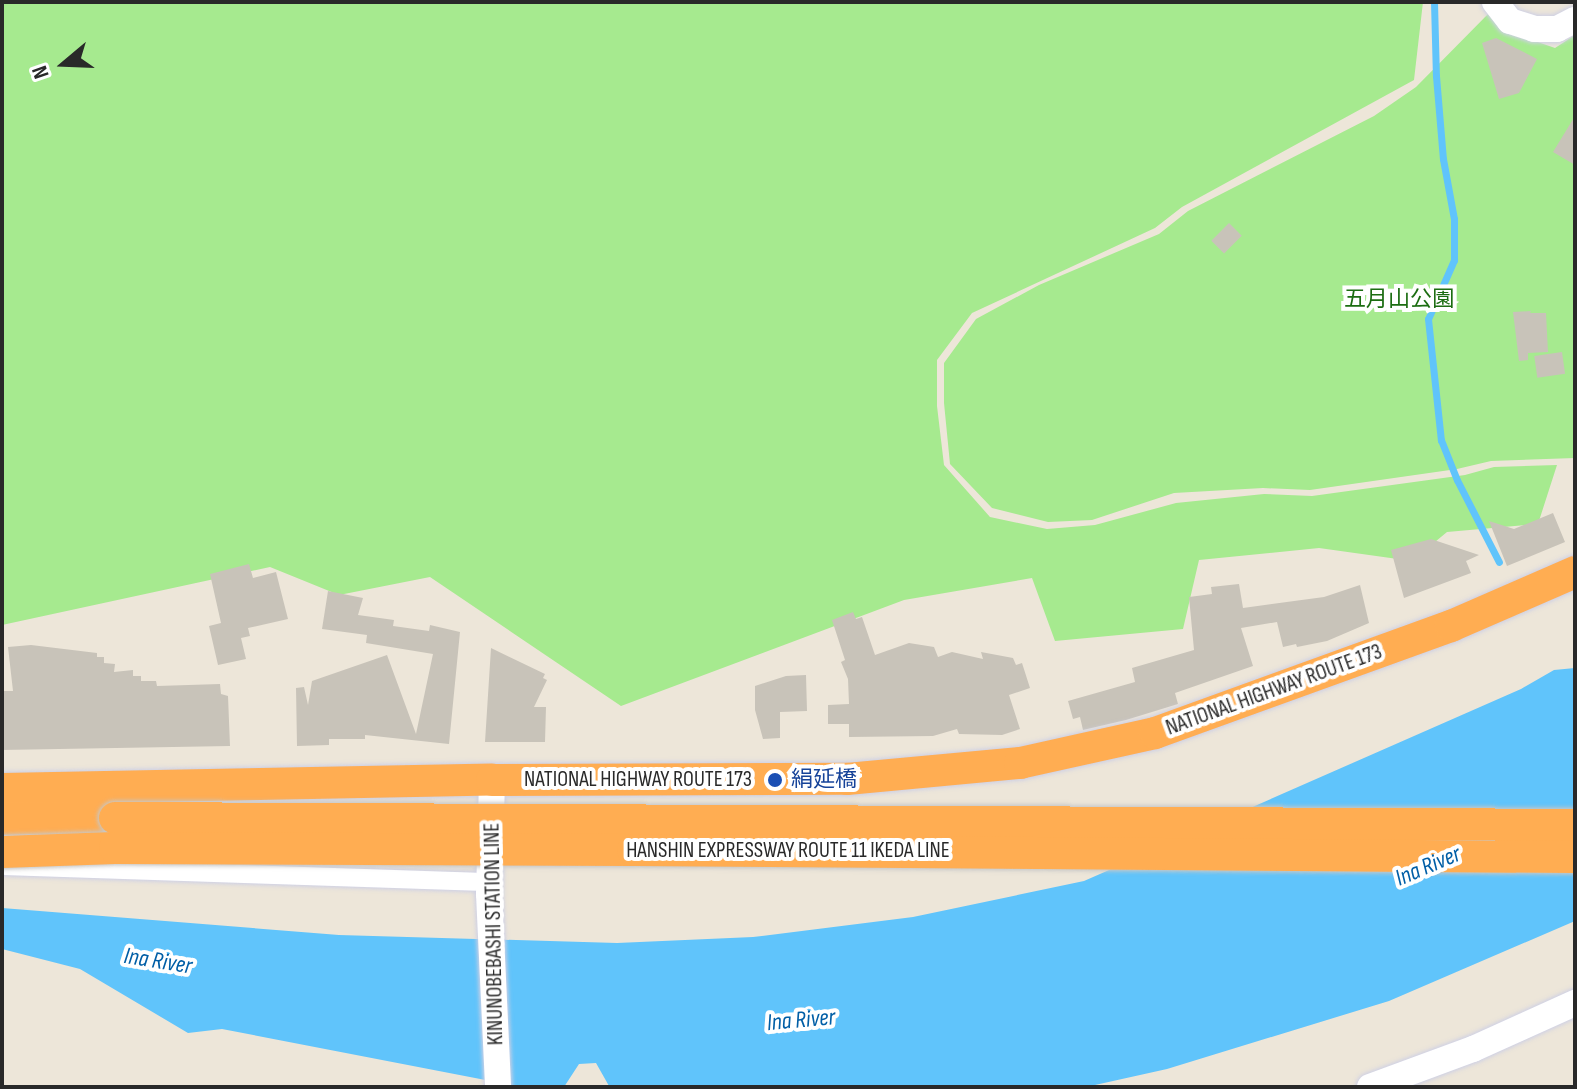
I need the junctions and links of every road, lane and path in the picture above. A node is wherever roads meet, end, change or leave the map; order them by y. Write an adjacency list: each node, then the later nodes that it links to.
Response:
1 (1495, 2): 2 (street)
2 (1575, 20)
3 (1575, 572): 4 (highway, NATIONAL HIGHWAY ROUTE 173)
4 (492, 780): 5 (highway, NATIONAL HIGHWAY ROUTE 173); 11 (street, KINUNOBEBASHI STATION LINE)
5 (2, 789)
6 (2, 819): 7 (highway, HANSHIN EXPRESSWAY ROUTE 11 IKEDA LINE, bridge)
7 (1575, 825)
8 (2, 852): 9 (highway, HANSHIN EXPRESSWAY ROUTE 11 IKEDA LINE, bridge)
9 (1575, 857)
10 (2, 866): 11 (street)
11 (483, 888): 13 (street, KINUNOBEBASHI STATION LINE)
12 (1575, 1003): 14 (street)
13 (498, 1087)
14 (1371, 1087)

